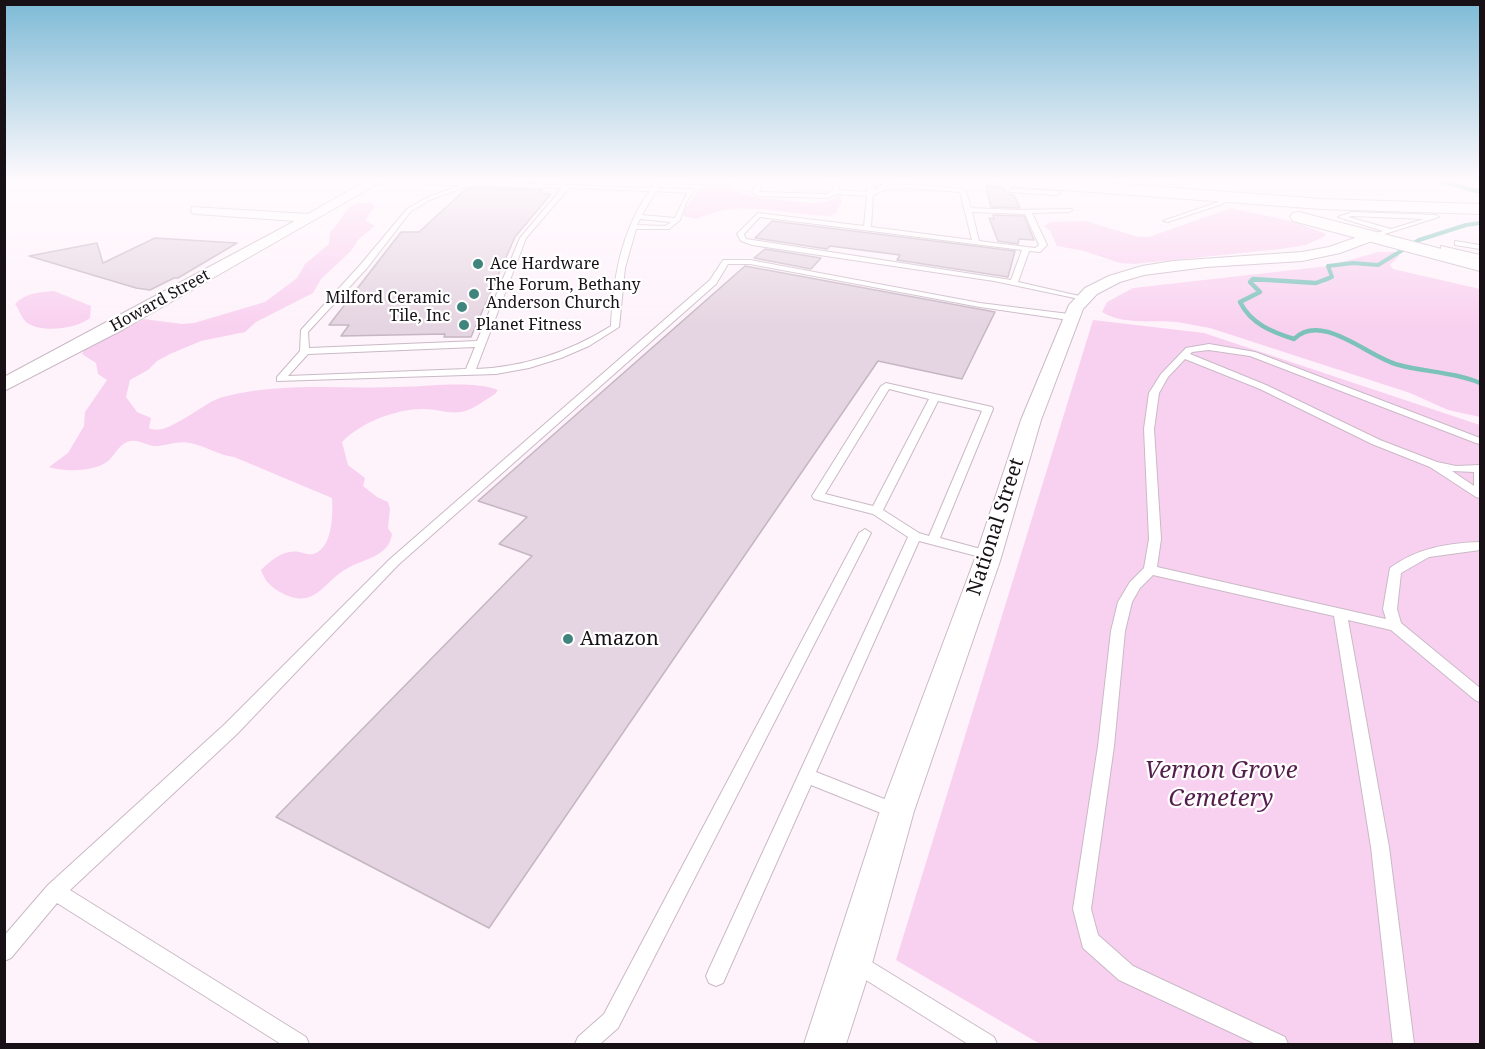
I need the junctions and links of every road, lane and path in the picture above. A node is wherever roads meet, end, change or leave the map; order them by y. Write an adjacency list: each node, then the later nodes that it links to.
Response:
1 (290, 229): 26 (street, Howard Street)
2 (394, 229): 23 (lane)
3 (531, 229): 22 (lane)
4 (632, 229): 25 (lane)
5 (745, 229): 20 (lane)
6 (867, 229): 13 (lane)
7 (973, 229): 13 (lane)
8 (1035, 229): 16 (lane)
9 (1351, 229): 12 (main road)
10 (1382, 229): 12 (lane)
11 (1407, 229): 12 (lane)
12 (1387, 237): 17 (main road); 21 (street)
13 (976, 243): 16 (lane)
14 (1458, 243): 15 (lane)
15 (1480, 247)
16 (1026, 250): 20 (lane)
17 (1435, 250): 18 (lane); 19 (main road)
18 (1480, 257)
19 (1480, 265)
20 (1014, 283): 21 (lane)
21 (1076, 308): 37 (street, National Street); 44 (lane)
22 (480, 344): 23 (lane); 25 (lane)
23 (305, 351): 25 (lane)
24 (1183, 355): 28 (lane); 29 (lane); 38 (lane)
25 (470, 372)
26 (4, 385)
27 (935, 396): 32 (lane); 32 (lane); 35 (lane)
28 (1480, 441)
29 (1434, 465): 30 (lane); 31 (lane)
30 (1480, 468): 31 (lane)
31 (1480, 495)
32 (877, 511): 34 (lane)
33 (865, 533): 50 (lane)
34 (915, 536): 35 (lane); 42 (lane)
35 (933, 541): 37 (lane)
36 (1480, 546): 40 (lane)
37 (988, 555): 43 (street, National Street)
38 (1150, 570): 39 (lane); 53 (lane)
39 (1340, 613): 40 (lane); 54 (lane)
40 (1395, 626): 41 (lane)
41 (1480, 696)
42 (807, 776): 43 (lane); 48 (lane)
43 (897, 811): 47 (street, National Street)
44 (55, 891): 45 (lane); 46 (lane); 49 (lane)
45 (4, 942)
46 (4, 951)
47 (853, 960): 51 (street, National Street); 52 (lane)
48 (716, 976)
49 (299, 1044)
50 (585, 1044)
51 (825, 1044)
52 (987, 1044)
53 (1278, 1044)
54 (1404, 1044)

